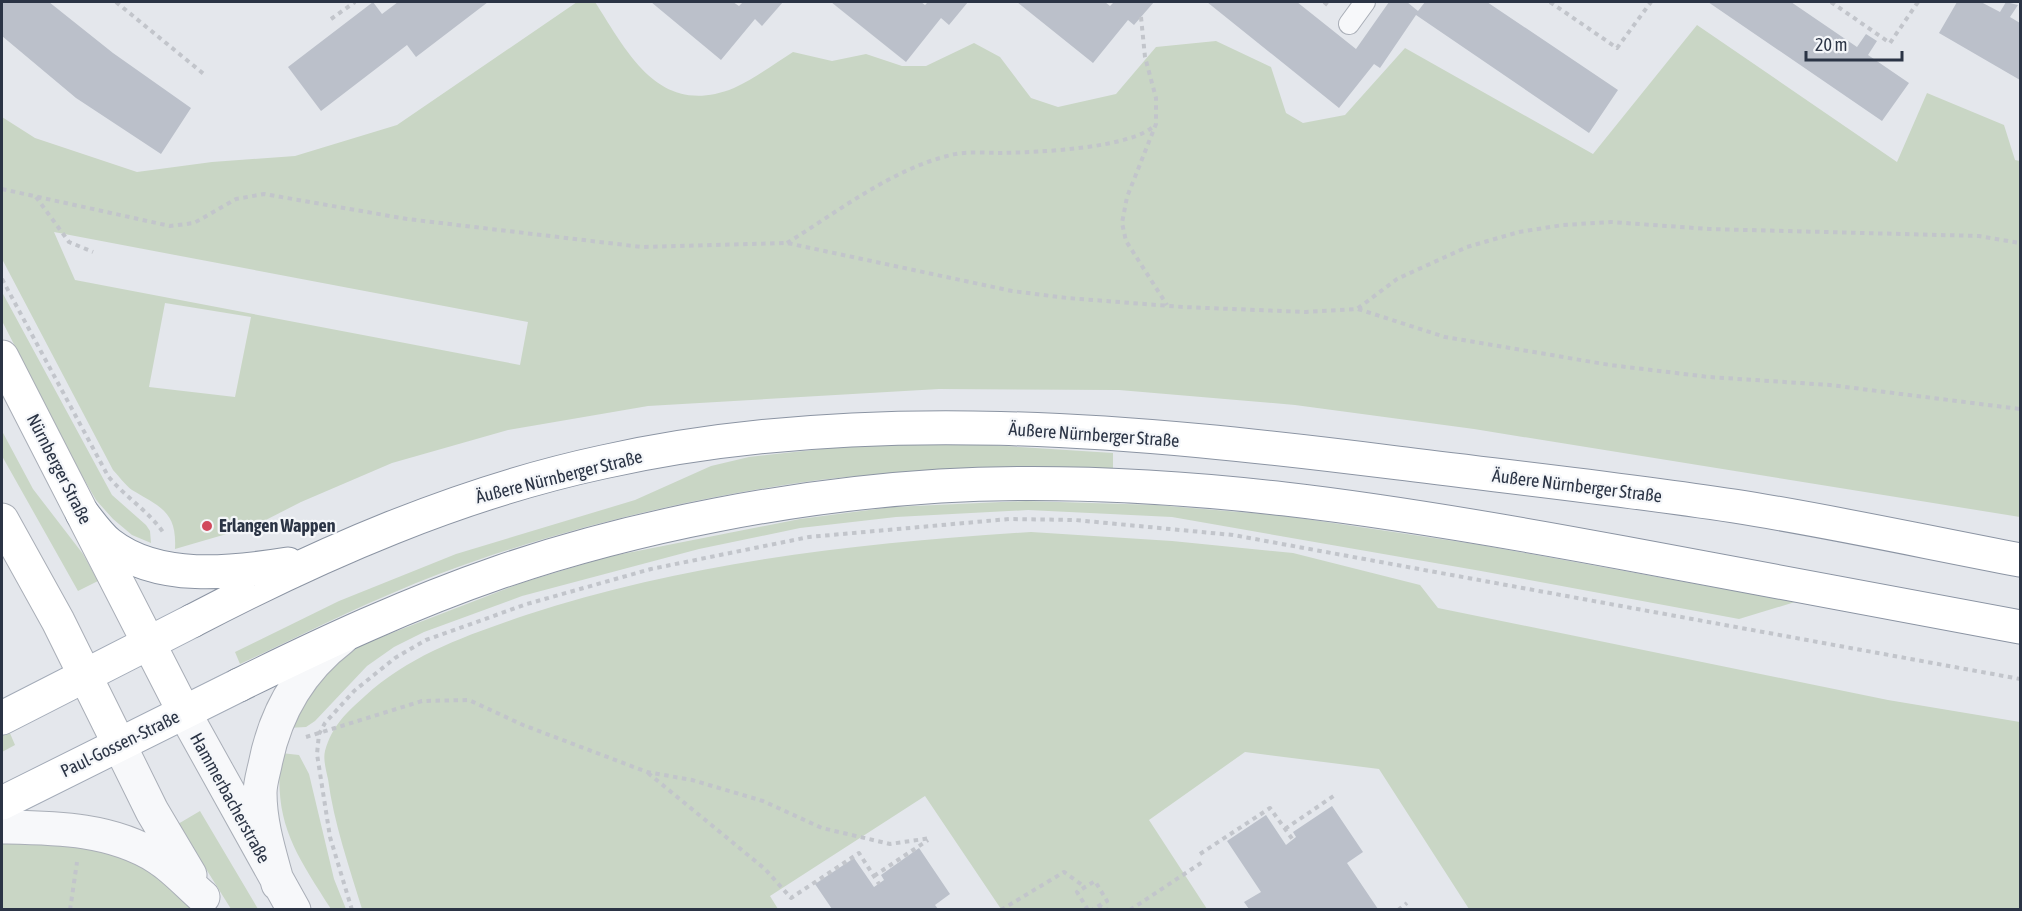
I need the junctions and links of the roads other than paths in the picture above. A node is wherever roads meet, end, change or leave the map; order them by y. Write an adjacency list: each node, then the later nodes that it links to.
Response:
1 (1365, 2): 2 (lane)
2 (1349, 24)
3 (2, 357): 4 (main road, Nürnberger Straße)
4 (82, 513): 6 (main road); 10 (main road, Nürnberger Straße)
5 (2, 520): 11 (main road)
6 (320, 559): 7 (main road, Äußere Nürnberger Straße); 10 (main road, Äußere Nürnberger Straße)
7 (2020, 560)
8 (2020, 627): 9 (main road)
9 (351, 630): 12 (main road, Paul-Gossen-Straße); 17 (street, Hammerbacherstraße)
10 (148, 644): 11 (main road); 12 (main road)
11 (85, 676): 13 (main road); 14 (main road)
12 (184, 712): 14 (main road, Paul-Gossen-Straße); 17 (street, Hammerbacherstraße)
13 (2, 718)
14 (119, 744): 15 (main road, Paul-Gossen-Straße); 18 (street)
15 (2, 803)
16 (2, 827): 18 (street)
17 (286, 896)
18 (207, 903)

